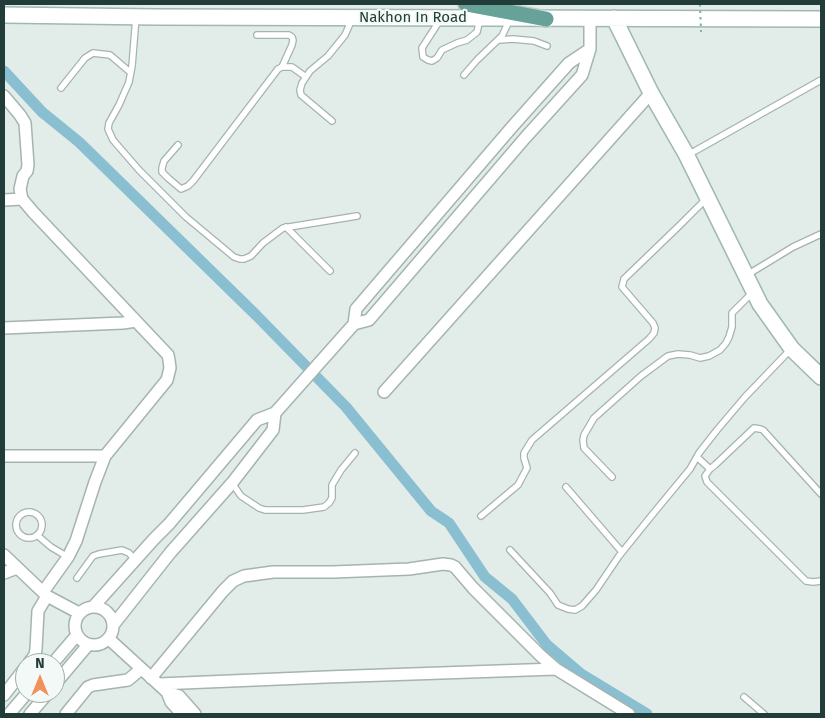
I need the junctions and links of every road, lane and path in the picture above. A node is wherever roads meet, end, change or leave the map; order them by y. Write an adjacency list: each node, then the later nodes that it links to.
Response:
1 (466, 4): 11 (main road)
2 (700, 4): 13 (path, bridge)
3 (4, 16): 4 (main road, Nakhon In Road)
4 (136, 17): 5 (main road, Nakhon In Road); 19 (lane)
5 (352, 18): 6 (main road, Nakhon In Road); 21 (lane)
6 (441, 18): 9 (main road, Nakhon In Road); 9 (lane)
7 (590, 18): 8 (main road, Nakhon In Road); 11 (main road, Nakhon In Road); 17 (street)
8 (614, 18): 12 (main road, Nakhon In Road); 25 (main road)
9 (480, 19): 10 (main road, Nakhon In Road)
10 (510, 19): 11 (main road, Nakhon In Road); 15 (lane)
11 (546, 19)
12 (821, 19)
13 (700, 32)
14 (257, 35): 18 (lane)
15 (498, 40): 16 (lane); 20 (lane)
16 (547, 46)
17 (590, 49): 23 (street); 27 (street)
18 (282, 66): 21 (lane); 31 (lane)
19 (130, 72): 24 (lane); 37 (lane)
20 (464, 75)
21 (306, 77): 28 (lane)
22 (821, 80): 32 (lane)
23 (548, 86): 27 (street); 29 (street)
24 (61, 88)
25 (651, 93): 32 (main road); 49 (street)
26 (4, 96): 34 (street)
27 (561, 98): 30 (street)
28 (332, 121)
29 (512, 127): 30 (street); 39 (street)
30 (525, 138): 40 (street)
31 (178, 146)
32 (686, 154): 33 (main road)
33 (707, 198): 42 (main road); 61 (lane)
34 (22, 199): 35 (street); 44 (street)
35 (4, 200)
36 (357, 216): 37 (lane)
37 (286, 227): 41 (lane)
38 (821, 234): 42 (lane)
39 (412, 243): 40 (street); 45 (street)
40 (425, 254): 45 (street)
41 (330, 271)
42 (746, 276): 43 (main road)
43 (753, 292): 47 (main road); 57 (lane)
44 (136, 321): 46 (street); 53 (street)
45 (354, 324): 50 (street)
46 (4, 328)
47 (792, 349): 48 (main road); 54 (lane)
48 (821, 377)
49 (384, 392)
50 (275, 413): 56 (street); 58 (street)
51 (355, 453): 58 (lane)
52 (4, 456): 53 (street)
53 (105, 456): 68 (street)
54 (697, 457): 55 (lane); 65 (lane)
55 (710, 468): 60 (lane); 73 (lane)
56 (215, 469): 58 (street); 63 (street)
57 (612, 477)
58 (232, 482): 66 (street)
59 (566, 486): 65 (lane)
60 (821, 494)
61 (481, 516)
62 (37, 535): 62 (lane); 68 (lane)
63 (154, 539): 66 (street); 69 (street)
64 (510, 550): 65 (lane)
65 (622, 552)
66 (170, 553): 77 (street)
67 (4, 556): 70 (street)
68 (68, 557): 74 (street)
69 (135, 560): 72 (lane); 75 (street)
70 (17, 568): 71 (street); 74 (street)
71 (4, 573)
72 (77, 578)
73 (821, 581)
74 (45, 594): 76 (street); 81 (street)
75 (93, 606): 76 (street); 77 (street)
76 (79, 613): 78 (street)
77 (114, 624): 79 (street)
78 (77, 635): 80 (street); 82 (street)
79 (110, 639): 80 (street); 83 (street)
80 (88, 645): 85 (street)
81 (35, 653)
82 (62, 653)
83 (141, 669): 87 (street); 94 (street)
84 (556, 669): 87 (street); 87 (street); 97 (street)
85 (65, 672)
86 (15, 681): 88 (street)
87 (159, 685): 95 (street); 96 (street)
88 (4, 695)
89 (744, 697): 98 (lane)
90 (18, 703): 92 (street)
91 (39, 703): 93 (street)
92 (9, 714)
93 (30, 714)
94 (66, 714)
95 (182, 714)
96 (195, 714)
97 (629, 714)
98 (764, 714)

